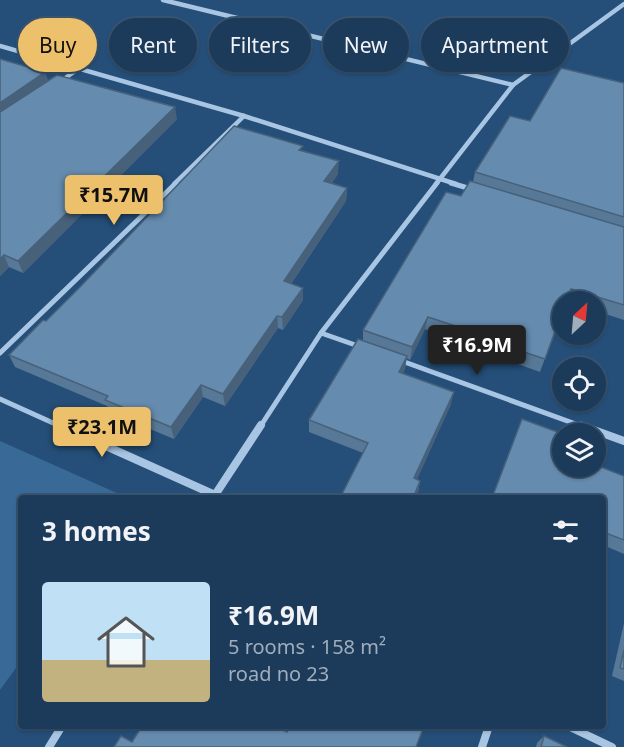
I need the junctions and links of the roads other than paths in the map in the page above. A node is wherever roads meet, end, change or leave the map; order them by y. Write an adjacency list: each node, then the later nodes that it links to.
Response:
1 (163, 0): 7 (street)
2 (624, 4): 7 (street)
3 (0, 46): 4 (street)
4 (18, 51)
5 (73, 72): 8 (street)
6 (93, 72): 9 (street)
7 (513, 86): 10 (street)
8 (52, 87)
9 (244, 116): 10 (street); 14 (street)
10 (440, 180): 11 (street); 12 (street)
11 (472, 190)
12 (321, 333): 13 (street); 19 (street)
13 (366, 349)
14 (0, 353)
15 (388, 357): 17 (street)
16 (0, 399): 18 (street)
17 (624, 441)
18 (212, 495)
19 (215, 495)
20 (61, 729): 23 (street)
21 (488, 729): 24 (street)
22 (574, 729): 25 (street)
23 (49, 747)
24 (482, 747)
25 (612, 747)

